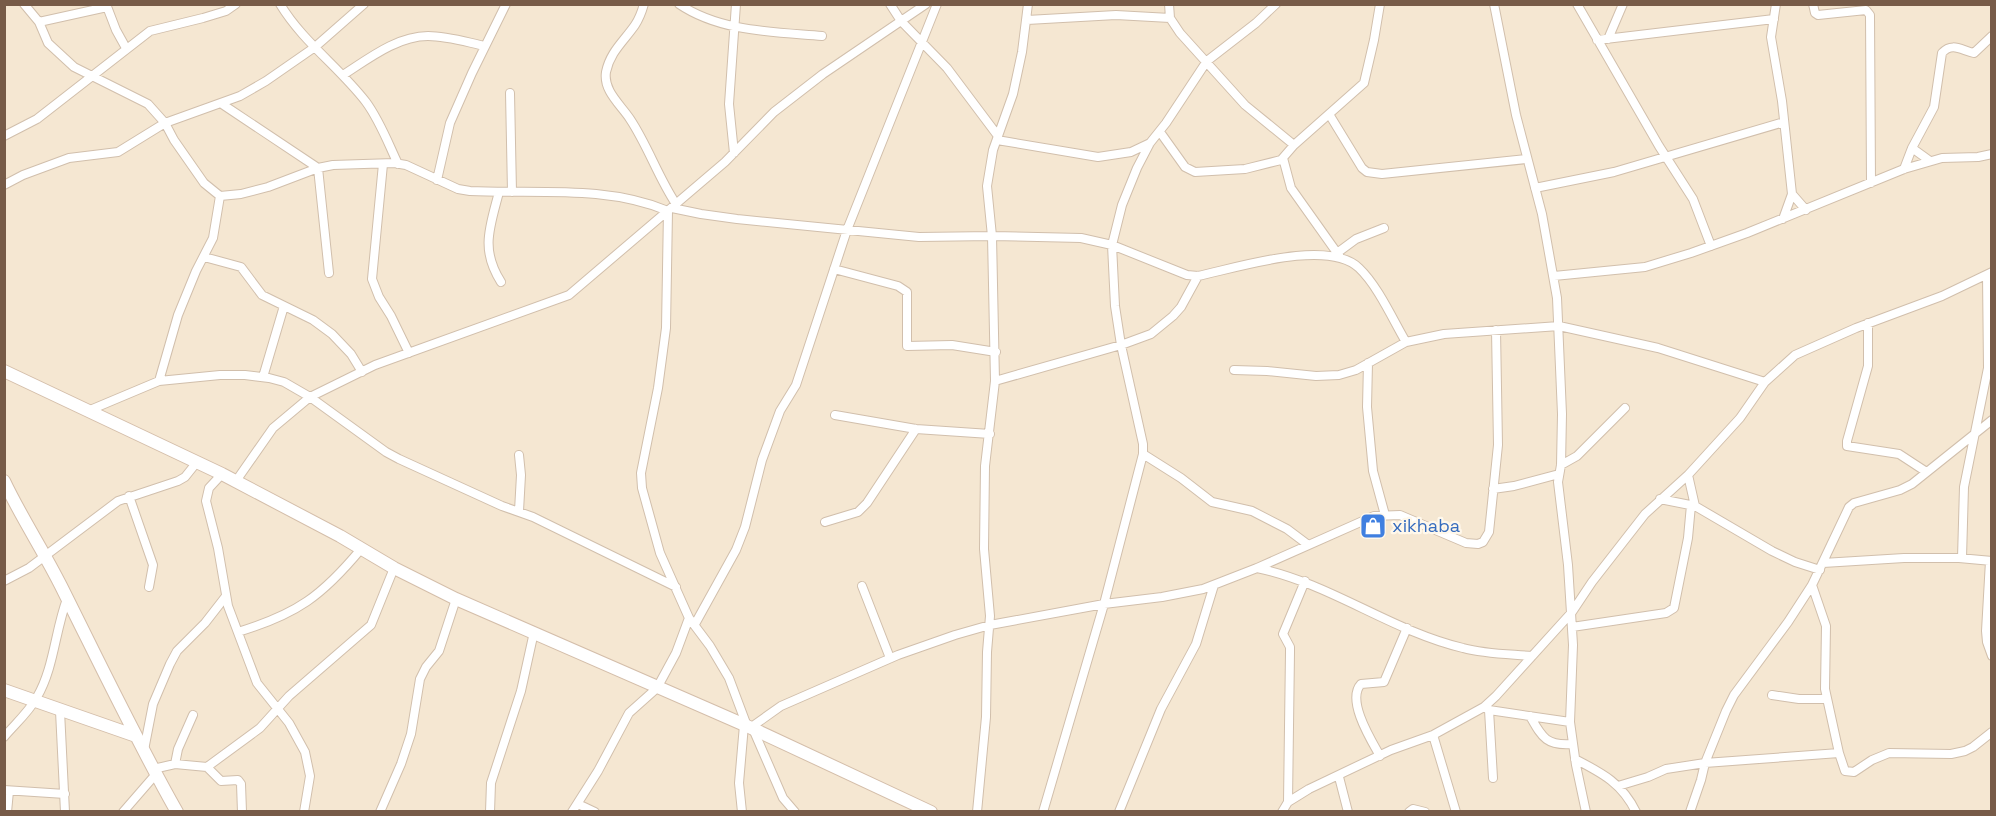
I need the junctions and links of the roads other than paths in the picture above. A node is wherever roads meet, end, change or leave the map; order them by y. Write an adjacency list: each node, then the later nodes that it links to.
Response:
1 (24, 4): 26 (street)
2 (236, 4): 35 (street)
3 (280, 4): 34 (street)
4 (364, 4): 34 (street)
5 (506, 4): 33 (street)
6 (644, 4): 68 (street)
7 (679, 4): 27 (street)
8 (736, 4): 27 (street)
9 (890, 4): 25 (street)
10 (926, 4): 25 (street)
11 (937, 4): 32 (street)
12 (1028, 4): 24 (street)
13 (1169, 4): 22 (street)
14 (1276, 4): 36 (street)
15 (1380, 4): 41 (street)
16 (1494, 4): 54 (street)
17 (1577, 4): 31 (street)
18 (1623, 4): 30 (street)
19 (1776, 4): 23 (street)
20 (1813, 4): 61 (street)
21 (106, 6): 26 (street); 35 (street)
22 (1170, 18): 24 (street); 36 (street)
23 (1774, 19): 30 (street); 42 (street)
24 (1027, 20): 46 (street)
25 (901, 21): 32 (street); 50 (street)
26 (39, 22): 38 (street)
27 (735, 26): 28 (street); 50 (street)
28 (822, 36)
29 (1992, 36): 49 (street)
30 (1608, 39): 31 (street)
31 (1597, 40): 52 (street)
32 (923, 42): 46 (street); 72 (street)
33 (484, 46): 37 (street); 60 (street)
34 (315, 47): 37 (street); 40 (street)
35 (126, 48): 38 (street)
36 (1207, 61): 44 (street); 48 (street)
37 (343, 75): 57 (street)
38 (91, 76): 43 (street); 45 (street)
39 (510, 93): 65 (street)
40 (222, 104): 43 (street); 58 (street)
41 (1329, 114): 48 (street); 54 (street)
42 (1784, 122): 52 (street); 66 (street)
43 (165, 123): 62 (street); 67 (street)
44 (1160, 132): 47 (street); 53 (street)
45 (4, 136)
46 (998, 138): 47 (street); 73 (street)
47 (1150, 143): 74 (street)
48 (1294, 145): 53 (street)
49 (1912, 148): 55 (street); 59 (street)
50 (734, 153): 68 (street)
51 (1992, 154): 55 (street)
52 (1667, 156): 63 (street); 75 (street)
53 (1283, 158): 76 (street)
54 (1527, 159): 63 (street)
55 (1930, 161): 59 (street)
56 (383, 164): 57 (street); 58 (street); 90 (street)
57 (398, 164): 60 (street)
58 (318, 168): 67 (street); 79 (street)
59 (1904, 169): 61 (street)
60 (437, 180): 64 (street)
61 (1871, 183): 69 (street)
62 (4, 185)
63 (1535, 188): 82 (street)
64 (499, 192): 65 (street); 83 (street)
65 (512, 192): 68 (street)
66 (1792, 194): 69 (street); 70 (street)
67 (220, 196): 77 (street)
68 (672, 207): 72 (street); 90 (street); 140 (street)
69 (1806, 210): 70 (street)
70 (1783, 219): 75 (street)
71 (1384, 228): 76 (street)
72 (847, 230): 73 (street); 78 (street)
73 (992, 236): 74 (street); 91 (street)
74 (1112, 245): 81 (street); 89 (street)
75 (1711, 246): 82 (street)
76 (1338, 255): 81 (street); 88 (street)
77 (204, 257): 84 (street); 97 (street)
78 (834, 269): 91 (street); 146 (street)
79 (328, 273)
80 (1989, 274): 85 (street); 107 (street)
81 (1198, 276): 89 (street)
82 (1554, 276): 86 (street)
83 (501, 282)
84 (284, 306): 95 (street); 96 (street)
85 (1868, 323): 99 (street); 112 (street)
86 (1559, 326): 87 (street); 99 (street); 111 (street)
87 (1496, 330): 88 (street); 117 (street)
88 (1406, 342): 92 (street)
89 (1121, 345): 98 (street); 108 (street)
90 (409, 352): 95 (street)
91 (996, 352): 98 (street)
92 (1368, 363): 93 (street); 122 (street)
93 (1234, 370)
94 (4, 371): 102 (street)
95 (362, 372): 100 (street)
96 (263, 377): 97 (street); 100 (street)
97 (159, 381): 102 (street)
98 (995, 381): 106 (street)
99 (1765, 382): 114 (street)
100 (310, 397): 116 (street); 121 (street)
101 (1626, 408): 111 (street)
102 (90, 410): 110 (street)
103 (835, 415): 105 (street)
104 (1992, 420): 107 (street)
105 (916, 429): 106 (street); 123 (street)
106 (990, 434): 147 (street)
107 (1973, 436): 112 (street); 127 (street)
108 (1143, 454): 124 (street); 144 (street)
109 (519, 455): 121 (street)
110 (197, 462): 113 (street); 118 (street)
111 (1560, 470): 117 (street); 145 (street)
112 (1925, 471): 130 (street)
113 (222, 474): 116 (street); 141 (street)
114 (1688, 475): 119 (street); 120 (street)
115 (4, 481): 126 (street)
116 (236, 482): 125 (street)
117 (1493, 489): 122 (street)
118 (129, 496): 126 (street); 139 (street)
119 (1660, 499): 120 (street); 145 (street)
120 (1693, 505): 130 (street); 148 (street)
121 (519, 511): 140 (street)
122 (1384, 515): 124 (street)
123 (825, 522)
124 (1307, 544): 128 (street)
125 (361, 549): 131 (street); 150 (street)
126 (45, 556): 134 (street); 142 (street)
127 (1962, 558): 129 (street); 130 (street)
128 (1273, 559): 132 (street); 133 (street)
129 (1991, 561): 153 (street)
130 (1821, 567): 137 (street)
131 (394, 568): 143 (street); 160 (street)
132 (1257, 568): 133 (street); 136 (street)
133 (1278, 572): 135 (street)
134 (4, 581)
135 (1305, 581): 149 (street); 185 (street)
136 (1214, 585): 144 (street); 201 (street)
137 (1812, 585): 158 (street); 176 (street)
138 (862, 586): 154 (street)
139 (149, 587)
140 (677, 587): 146 (street)
141 (226, 596): 150 (street); 172 (street)
142 (67, 599): 159 (street); 169 (street)
143 (456, 599): 151 (street); 187 (street)
144 (1104, 604): 147 (street); 200 (street)
145 (1572, 612): 148 (street); 152 (street)
146 (692, 621): 155 (street); 166 (street)
147 (990, 625): 154 (street); 199 (street)
148 (1572, 627): 165 (street)
149 (1407, 628): 152 (street); 174 (street)
150 (238, 632): 160 (street)
151 (534, 632): 155 (street); 194 (street)
152 (1532, 656): 161 (street)
153 (1992, 656)
154 (890, 658): 166 (street)
155 (657, 688): 166 (street); 186 (street)
156 (4, 690): 159 (street)
157 (1773, 695): 158 (street)
158 (1827, 699): 173 (street)
159 (36, 700): 162 (street); 170 (street)
160 (277, 708): 178 (street); 193 (street)
161 (1486, 709): 164 (street); 168 (street); 181 (street)
162 (60, 711): 169 (street); 184 (street)
163 (193, 715): 177 (street)
164 (1530, 716): 165 (street); 171 (street)
165 (1570, 722): 171 (street)
166 (748, 727): 196 (street); 197 (street); 198 (street)
167 (1992, 732): 173 (street)
168 (1433, 735): 174 (street); 206 (street)
169 (136, 736): 172 (street)
170 (4, 737)
171 (1572, 744): 175 (street)
172 (143, 751): 179 (street)
173 (1839, 753): 176 (street)
174 (1380, 756): 180 (street)
175 (1575, 759): 182 (street); 207 (street)
176 (1705, 763): 182 (street); 209 (street)
177 (175, 764): 178 (street); 179 (street)
178 (207, 767): 192 (street)
179 (154, 772): 190 (street); 191 (street)
180 (1339, 777): 185 (street); 203 (street)
181 (1493, 778)
182 (1618, 786): 208 (street)
183 (7, 790): 184 (street); 188 (street)
184 (65, 794): 189 (street)
185 (1288, 802): 202 (street)
186 (575, 808): 195 (street)
187 (382, 811)
188 (7, 812)
189 (65, 812)
190 (123, 812)
191 (177, 812)
192 (242, 812)
193 (304, 812)
194 (490, 812)
195 (596, 812)
196 (742, 812)
197 (795, 812)
198 (931, 812)
199 (977, 812)
200 (1043, 812)
201 (1119, 812)
202 (1282, 812)
203 (1348, 812)
204 (1409, 812): 205 (street)
205 (1425, 812)
206 (1456, 812)
207 (1586, 812)
208 (1636, 812)
209 (1690, 812)

